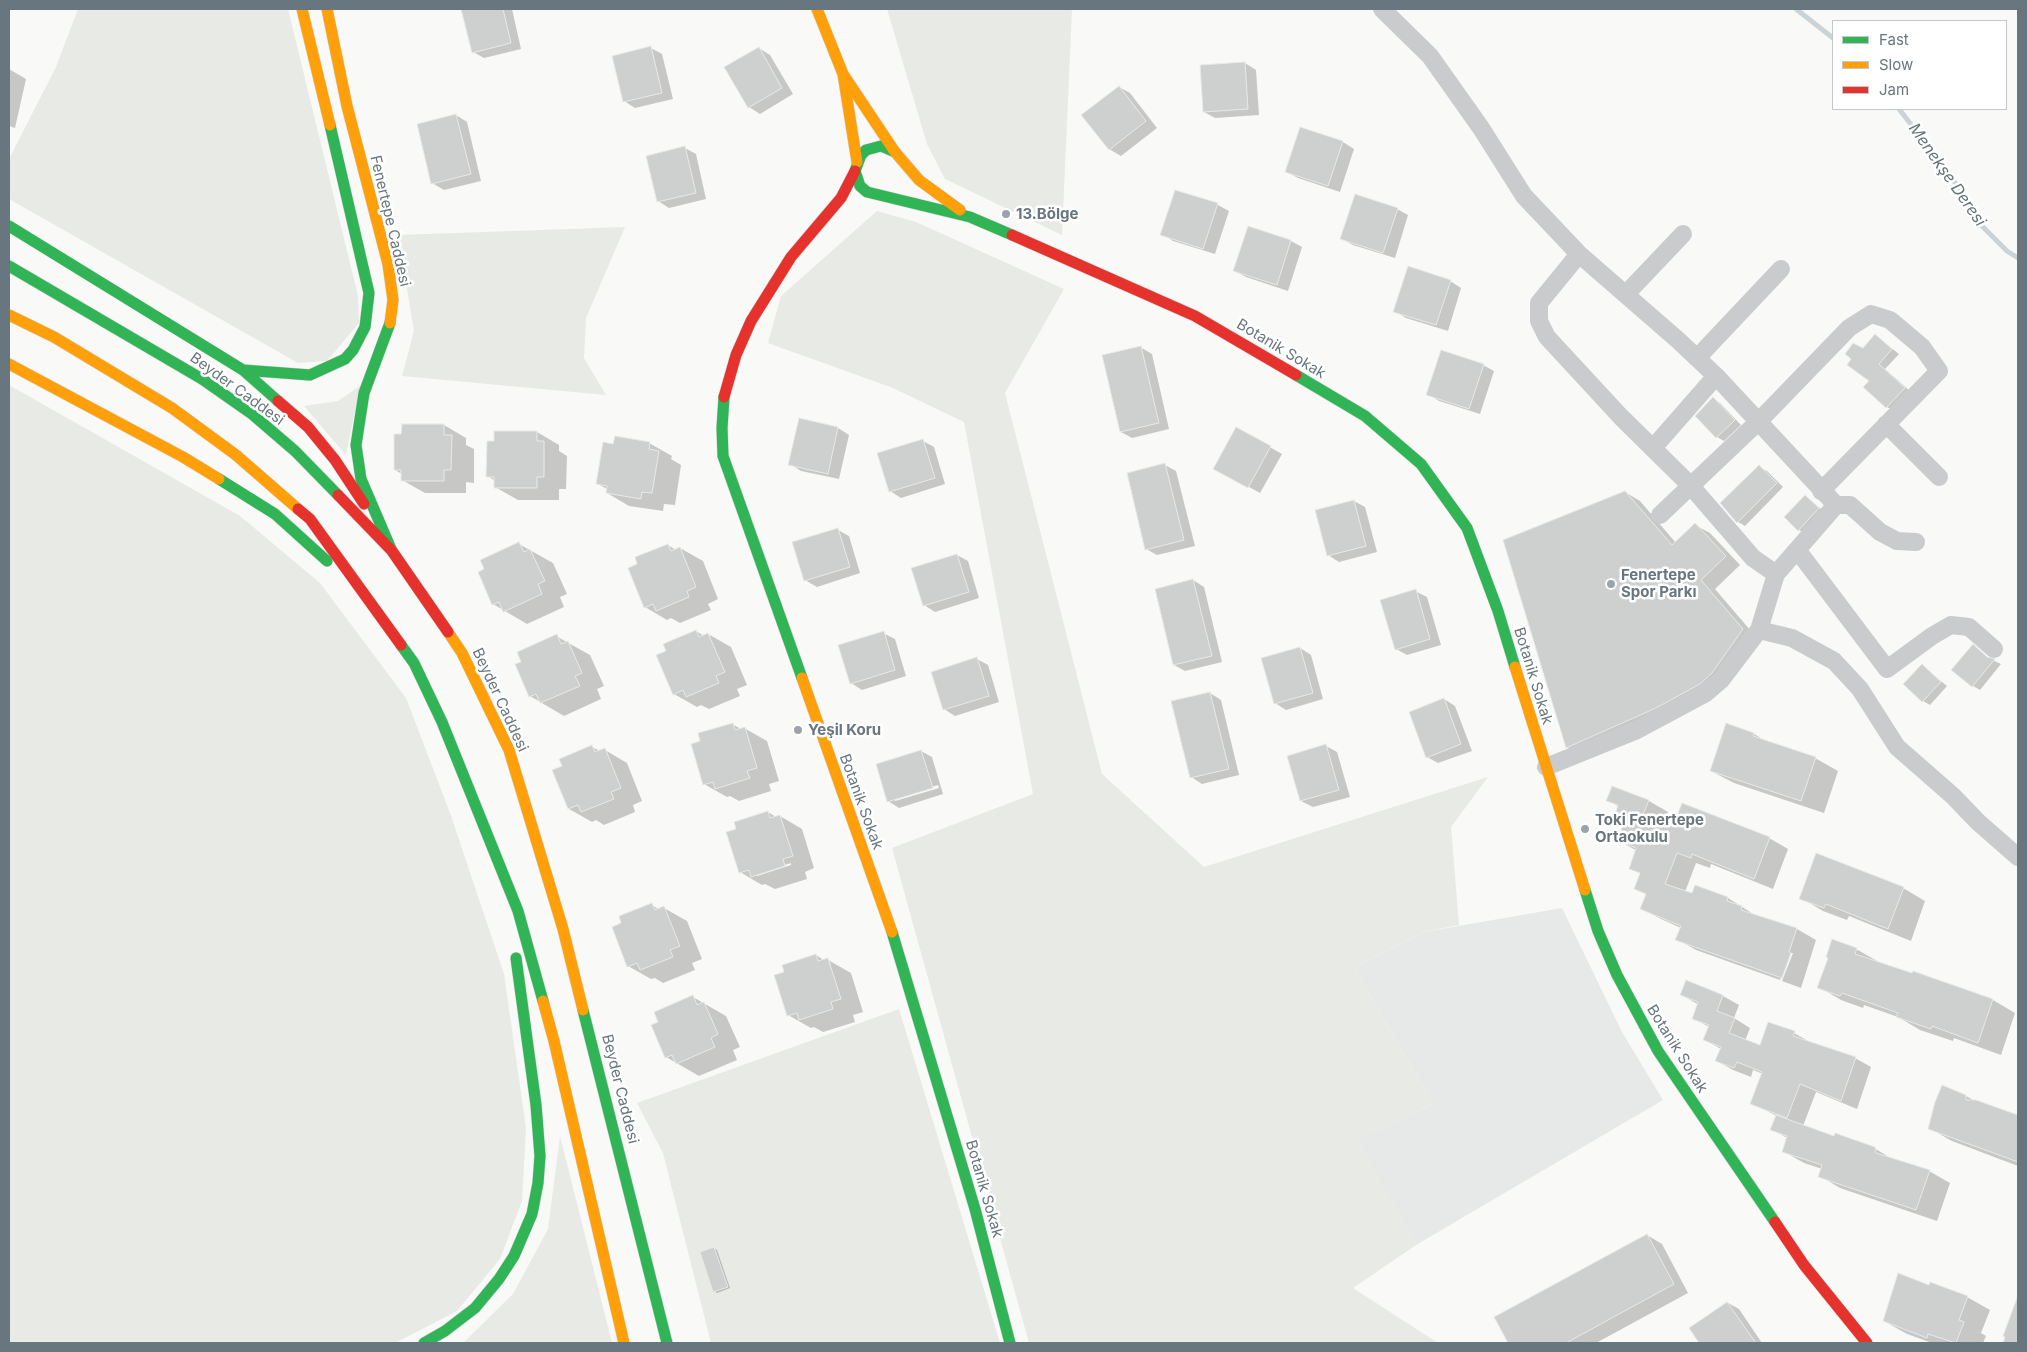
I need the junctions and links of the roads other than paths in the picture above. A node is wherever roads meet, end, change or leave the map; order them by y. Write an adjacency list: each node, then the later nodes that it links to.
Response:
1 (302, 9): 7 (main road)
2 (326, 9): 6 (main road, Fenertepe Caddesi)
3 (817, 9): 5 (main road)
4 (1382, 9): 15 (street)
5 (843, 74): 8 (main road); 9 (main road)
6 (347, 106): 7 (main road); 33 (main road, Fenertepe Caddesi)
7 (327, 109): 22 (main road)
8 (898, 155): 9 (main road); 10 (main road); 11 (main road)
9 (856, 167): 10 (main road); 13 (main road, Botanik Sokak)
10 (879, 195): 11 (main road); 13 (main road, Botanik Sokak)
11 (970, 217): 39 (main road, Botanik Sokak)
12 (9, 226): 22 (main road)
13 (813, 232): 45 (main road, Botanik Sokak)
14 (1683, 234): 18 (street)
15 (1579, 254): 18 (street); 26 (street)
16 (9, 266): 33 (main road, Beyder Caddesi)
17 (1781, 268): 20 (street)
18 (1626, 294): 20 (street)
19 (9, 315): 36 (main road)
20 (1698, 358): 23 (street)
21 (9, 364): 36 (main road)
22 (243, 370): 33 (main road)
23 (1716, 376): 24 (street); 26 (street)
24 (1758, 421): 25 (street); 28 (street); 29 (street)
25 (1886, 424): 27 (street); 29 (street)
26 (1653, 448): 28 (street)
27 (1939, 477)
28 (1690, 485): 31 (street); 35 (street)
29 (1821, 491): 30 (street)
30 (1836, 505): 32 (street); 34 (street)
31 (1660, 514)
32 (1916, 542)
33 (392, 551): 44 (main road, Beyder Caddesi)
34 (1798, 551): 35 (street); 38 (street)
35 (1776, 574): 37 (street)
36 (355, 584): 41 (main road)
37 (1759, 630): 39 (street); 40 (street)
38 (1994, 648)
39 (1546, 768): 46 (main road, Botanik Sokak)
40 (2018, 856)
41 (518, 911): 42 (main road); 43 (main road)
42 (424, 1343)
43 (624, 1343)
44 (667, 1343)
45 (1010, 1343)
46 (1867, 1343)

